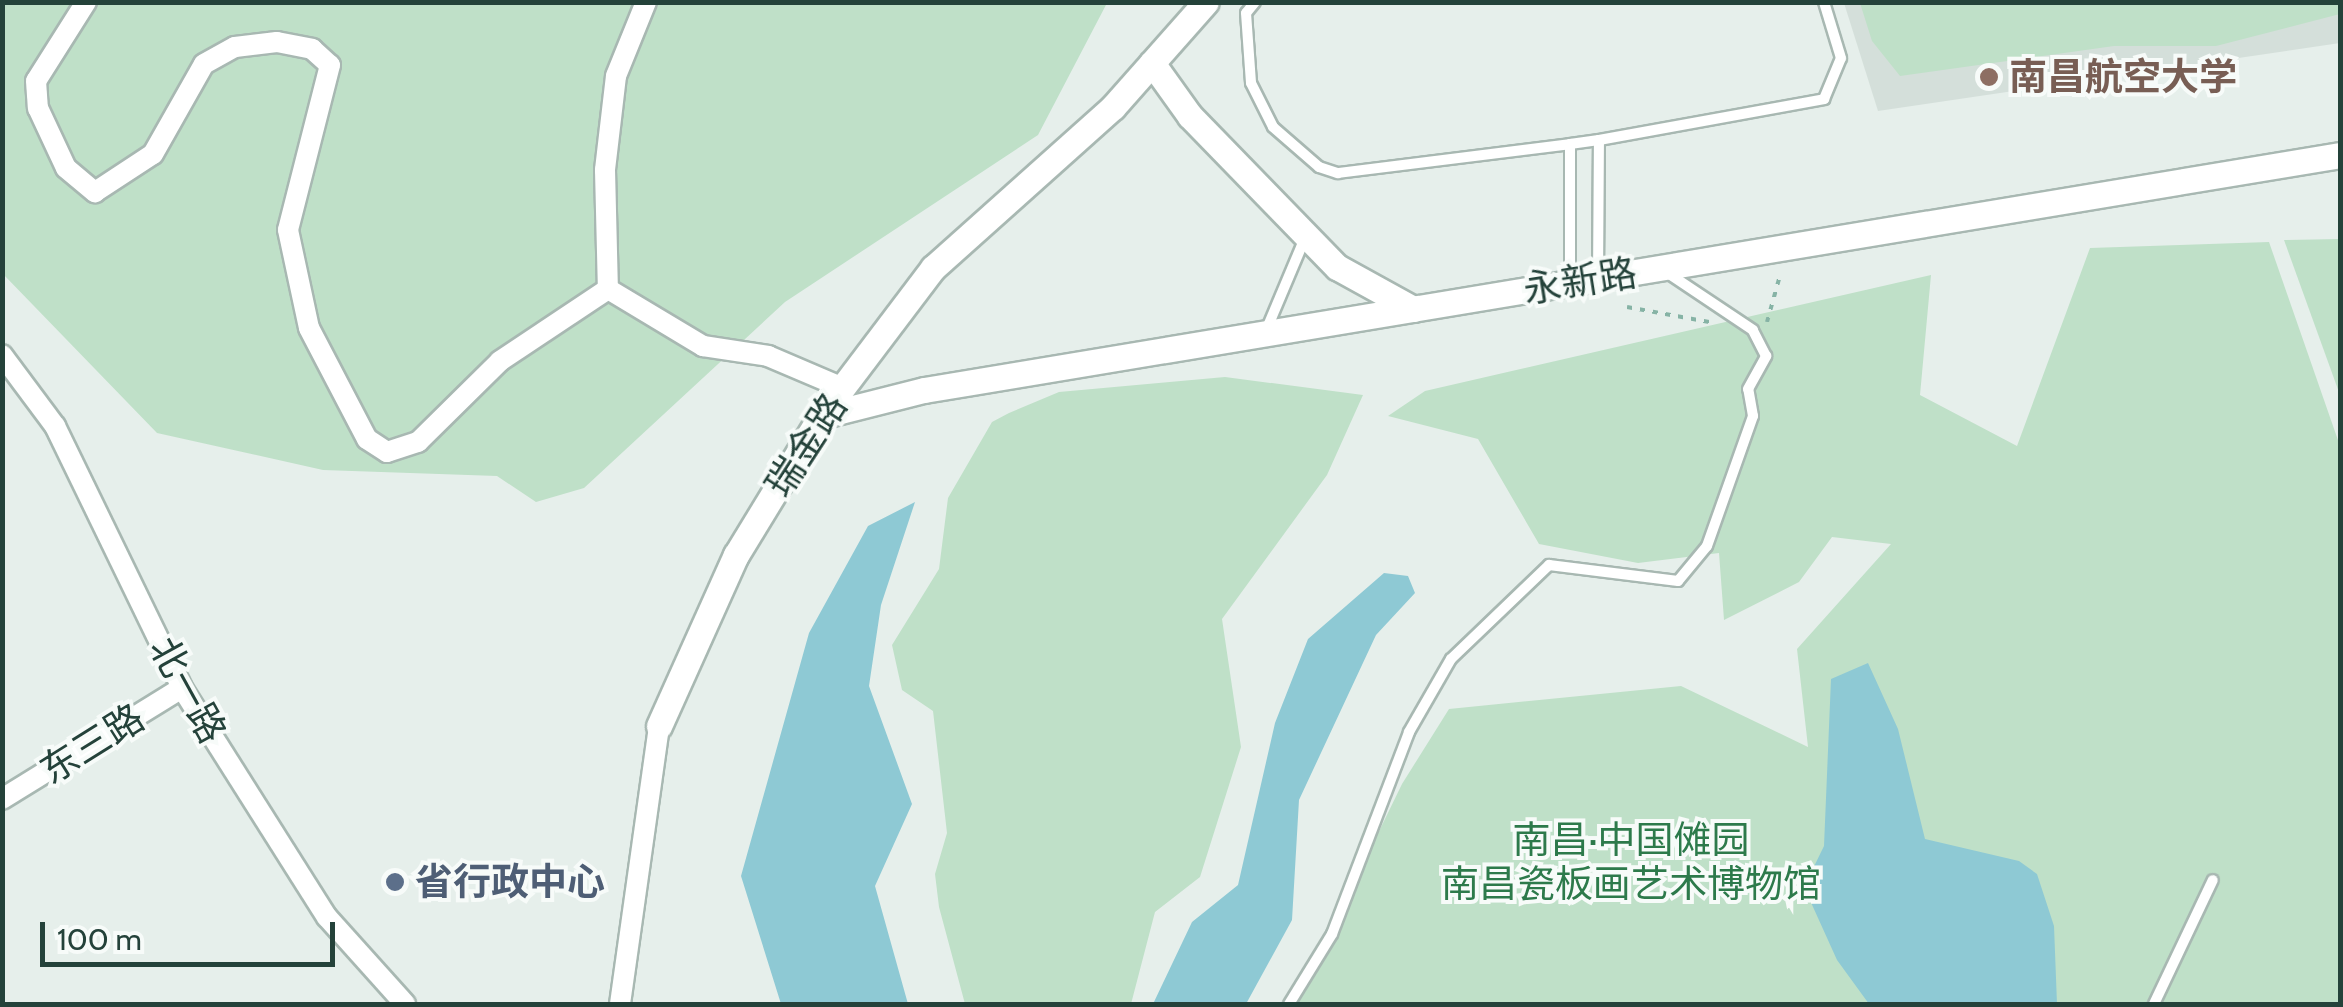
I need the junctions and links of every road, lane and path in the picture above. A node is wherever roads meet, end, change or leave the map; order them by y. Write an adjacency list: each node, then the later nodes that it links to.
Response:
1 (86, 2): 14 (street)
2 (646, 2): 14 (street)
3 (1206, 2): 6 (street, 瑞金路)
4 (1255, 2): 8 (lane)
5 (1824, 2): 7 (lane)
6 (1152, 63): 10 (street); 18 (street, 瑞金路)
7 (1599, 140): 8 (lane); 12 (lane)
8 (1570, 144): 13 (lane)
9 (2340, 155): 11 (street, 永新路)
10 (1306, 236): 15 (street); 16 (lane)
11 (1662, 268): 12 (street, 永新路); 26 (lane)
12 (1598, 278): 13 (street, 永新路)
13 (1570, 283): 15 (street, 永新路)
14 (608, 289): 18 (street)
15 (1413, 309): 16 (street, 永新路)
16 (1265, 334): 19 (street, 永新路)
17 (2, 355): 20 (street, 北一路)
18 (842, 388): 19 (street, 瑞金路)
19 (821, 416): 21 (street, 瑞金路)
20 (182, 688): 22 (street, 东三路); 24 (street, 北一路)
21 (659, 726): 25 (street, 瑞金路)
22 (2, 800)
23 (2213, 880): 27 (lane)
24 (404, 1004)
25 (620, 1004)
26 (1289, 1004)
27 (2154, 1004)

